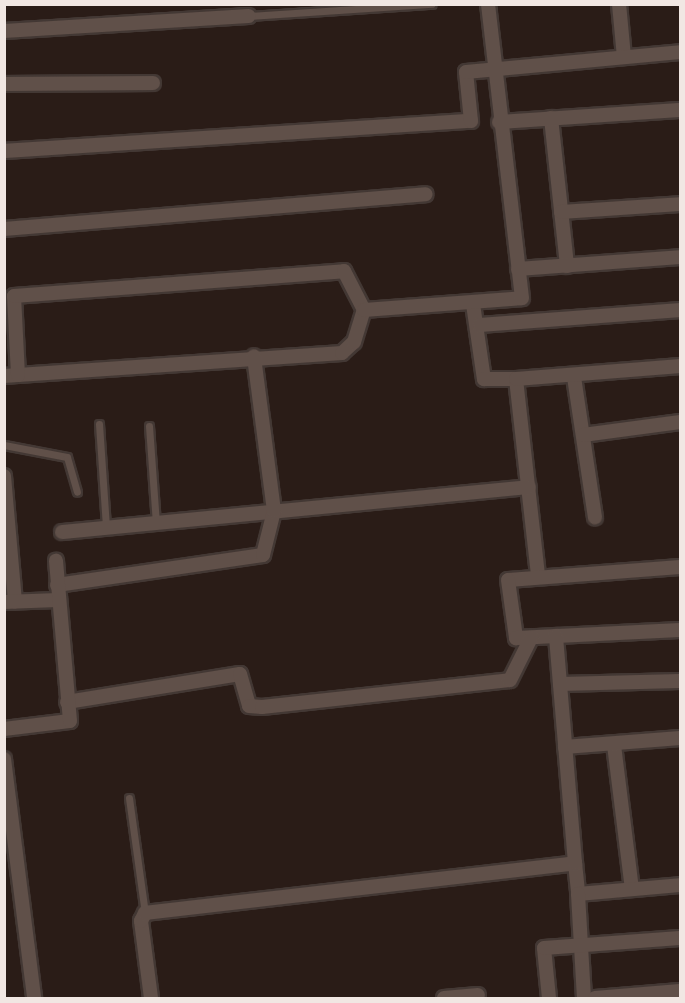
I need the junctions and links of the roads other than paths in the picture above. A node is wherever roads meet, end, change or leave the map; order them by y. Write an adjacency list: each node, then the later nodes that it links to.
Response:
1 (432, 4): 4 (lane)
2 (488, 4): 8 (street)
3 (619, 4): 7 (street)
4 (249, 16): 5 (street)
5 (4, 31)
6 (681, 52): 7 (street)
7 (624, 57): 8 (street)
8 (494, 66): 13 (street); 14 (street)
9 (153, 83): 10 (street)
10 (4, 84)
11 (681, 110): 12 (street)
12 (551, 118): 13 (street); 17 (street)
13 (499, 122): 21 (street)
14 (4, 151)
15 (426, 194): 18 (street)
16 (681, 204): 17 (street)
17 (561, 212): 20 (street)
18 (4, 229)
19 (681, 257): 20 (street)
20 (567, 266): 21 (street)
21 (518, 269): 23 (street)
22 (9, 296): 24 (street); 29 (street)
23 (473, 304): 24 (street); 26 (street)
24 (364, 310): 27 (street)
25 (681, 310): 26 (street)
26 (480, 325): 31 (street)
27 (254, 356): 29 (street); 40 (street)
28 (681, 366): 30 (street)
29 (11, 375)
30 (574, 377): 31 (street); 35 (street)
31 (516, 380): 38 (street)
32 (681, 422): 35 (street)
33 (99, 424): 43 (lane)
34 (149, 426): 42 (lane)
35 (583, 435): 41 (street)
36 (4, 445): 39 (lane)
37 (4, 476): 50 (street)
38 (529, 487): 40 (street); 47 (street)
39 (77, 492)
40 (274, 511): 42 (street); 48 (street)
41 (595, 517)
42 (156, 523): 43 (street)
43 (106, 528): 44 (street)
44 (62, 532)
45 (56, 561): 48 (street)
46 (681, 567): 47 (street)
47 (538, 574): 53 (street)
48 (57, 585): 49 (street)
49 (58, 600): 50 (street); 56 (street)
50 (10, 602)
51 (681, 630): 52 (street)
52 (556, 636): 53 (street); 55 (street)
53 (531, 638): 56 (street)
54 (681, 681): 55 (street)
55 (560, 684): 60 (street)
56 (67, 702): 57 (street)
57 (4, 729)
58 (681, 738): 59 (street)
59 (614, 745): 60 (street); 66 (street)
60 (565, 747): 64 (street)
61 (4, 759): 63 (street)
62 (129, 798): 68 (lane)
63 (8, 822): 73 (street)
64 (575, 863): 67 (street); 68 (street)
65 (681, 885): 66 (street)
66 (632, 889): 67 (street)
67 (578, 894): 70 (street)
68 (145, 913): 74 (street)
69 (681, 938): 70 (street)
70 (580, 945): 76 (street); 77 (street)
71 (681, 991): 78 (street)
72 (478, 995): 75 (street)
73 (34, 999)
74 (151, 999)
75 (444, 999)
76 (549, 999)
77 (584, 999)
78 (595, 999)

